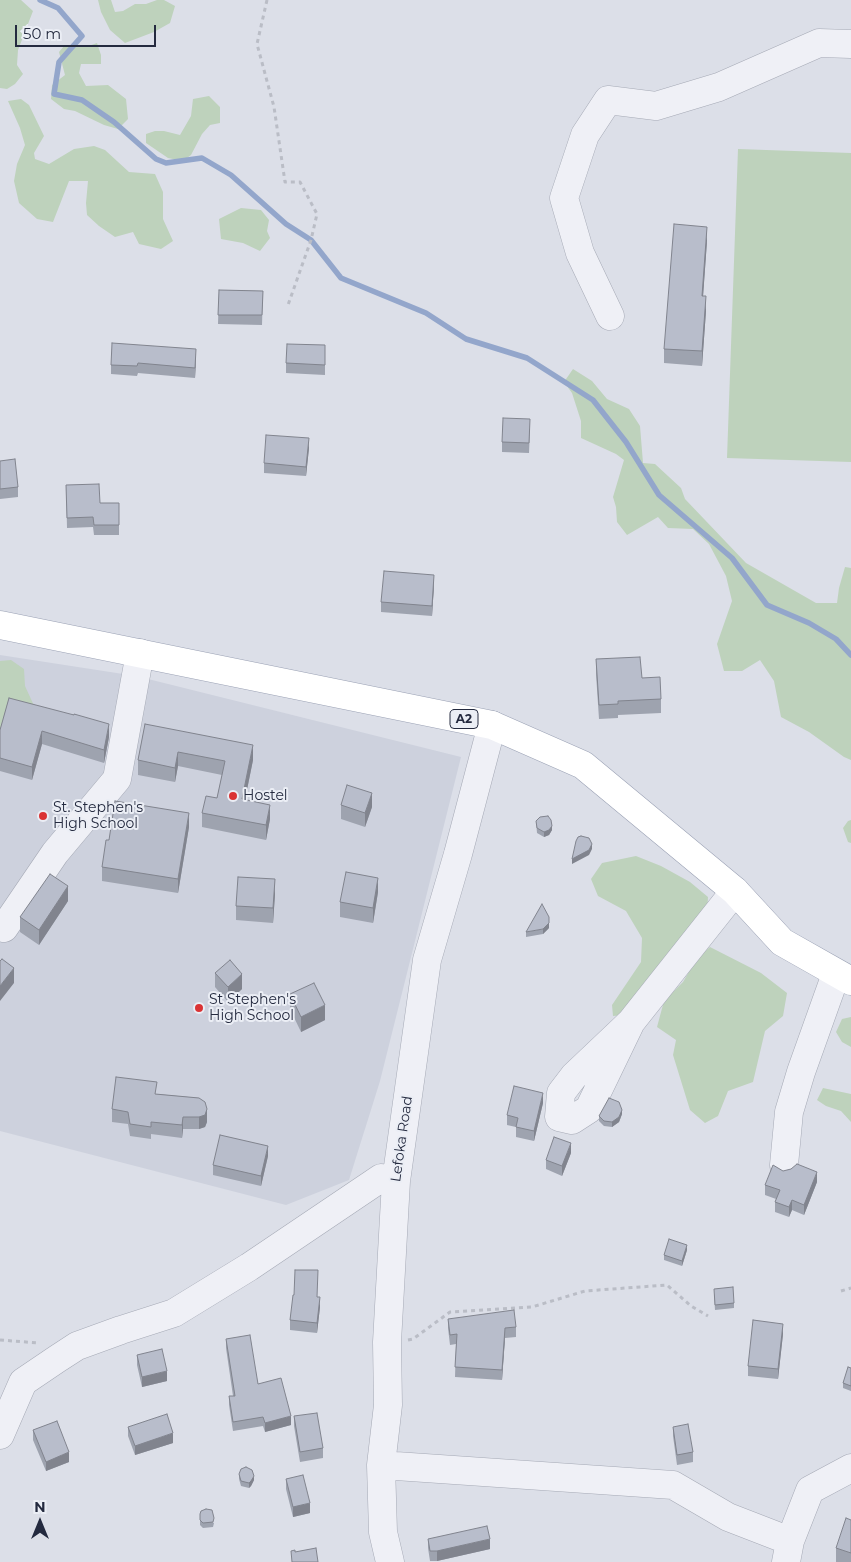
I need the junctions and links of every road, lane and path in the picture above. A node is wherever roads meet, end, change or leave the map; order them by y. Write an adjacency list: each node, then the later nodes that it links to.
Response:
1 (267, 0): 3 (path)
2 (851, 44): 4 (street)
3 (288, 305)
4 (610, 316)
5 (0, 625): 6 (main road, A2)
6 (140, 653): 7 (main road, A2); 9 (street)
7 (492, 725): 8 (main road, A2); 13 (street, Lefoka Road)
8 (735, 891): 10 (main road, A2); 11 (street)
9 (4, 928)
10 (844, 978): 12 (street)
11 (631, 1022)
12 (784, 1165)
13 (396, 1181): 17 (street, Lefoka Road); 18 (street)
14 (851, 1288): 15 (path)
15 (841, 1291)
16 (708, 1316): 17 (path)
17 (387, 1342): 19 (street, Lefoka Road)
18 (0, 1435)
19 (381, 1465): 21 (street); 22 (street, Lefoka Road)
20 (851, 1468): 21 (street)
21 (788, 1552)
22 (390, 1562)

